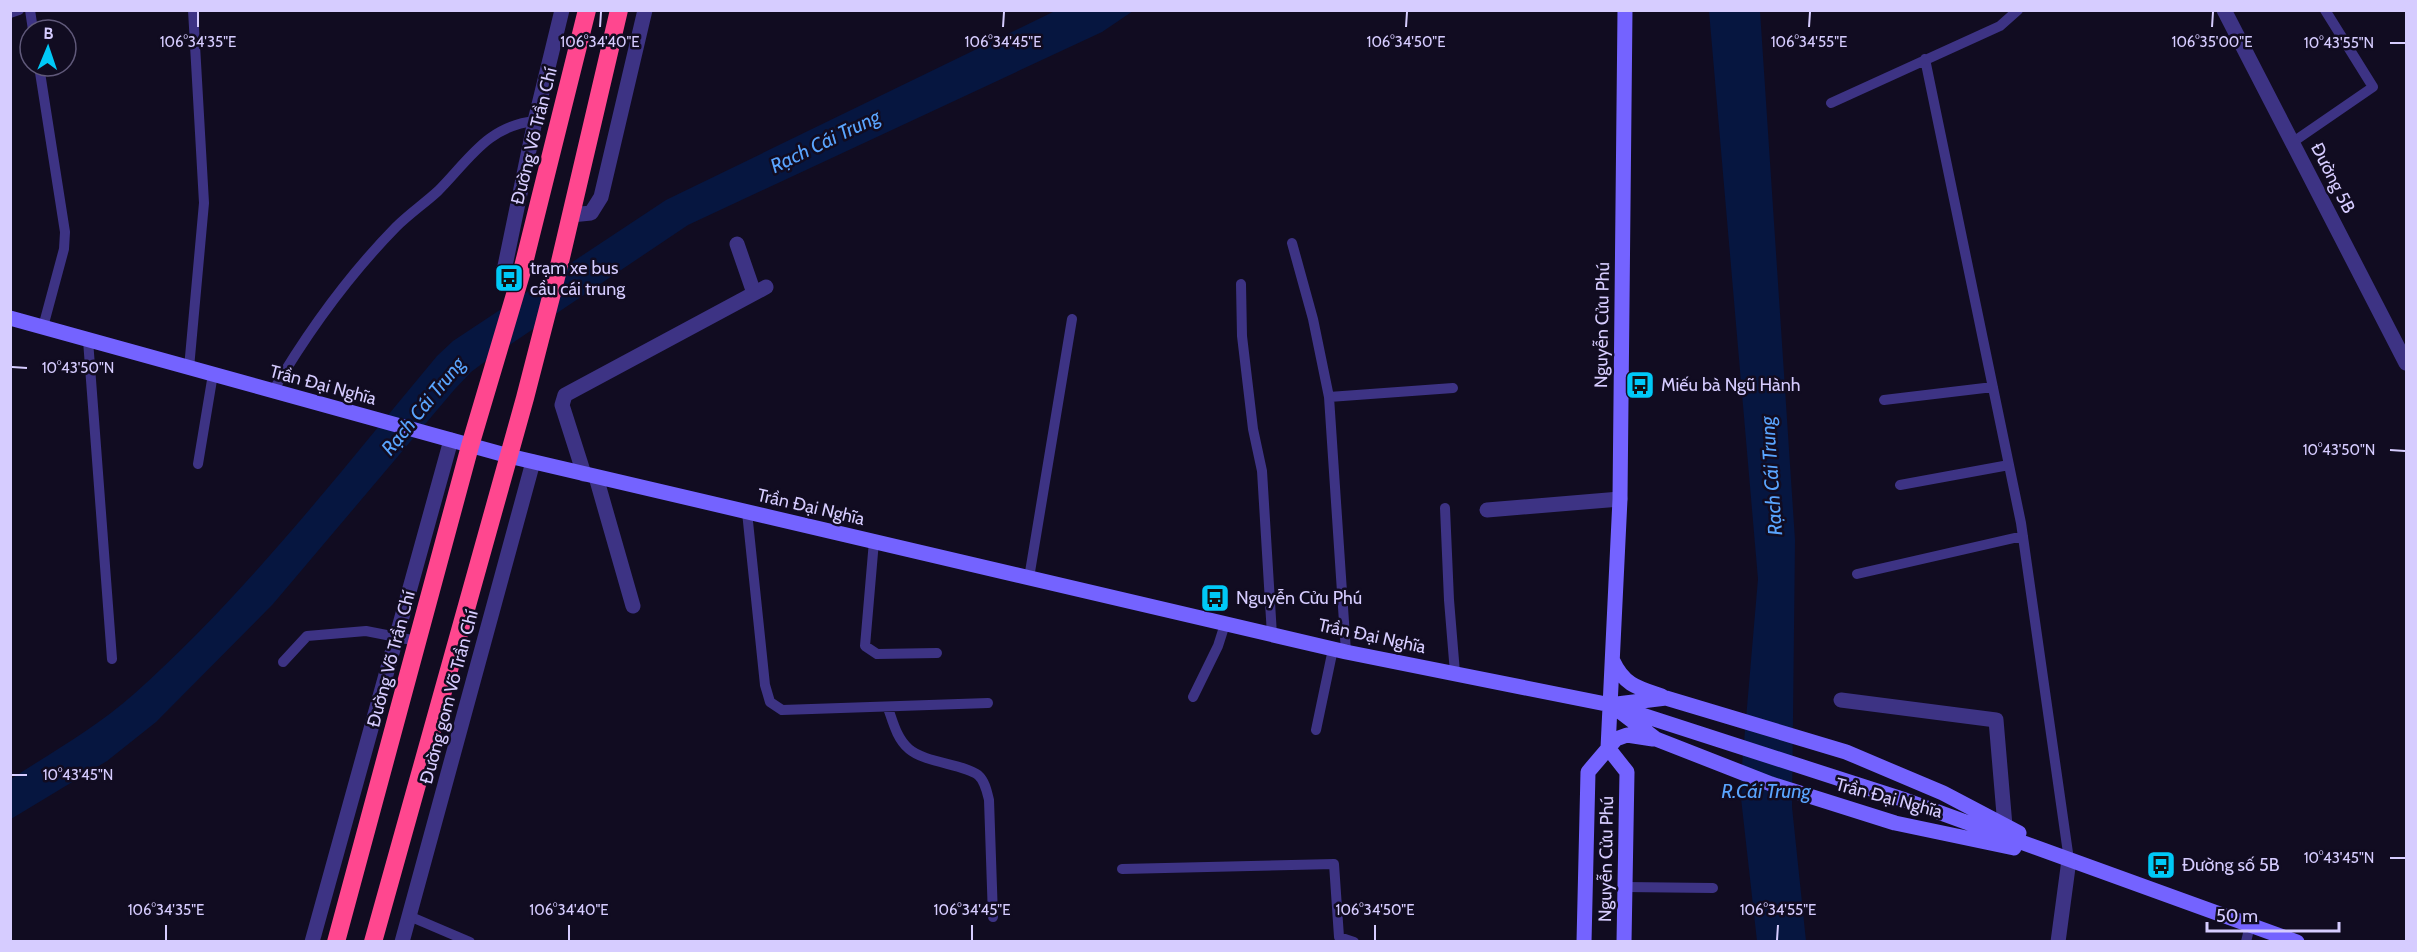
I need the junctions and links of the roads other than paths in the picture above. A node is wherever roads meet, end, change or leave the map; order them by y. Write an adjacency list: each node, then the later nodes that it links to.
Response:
1 (19, 10): 11 (lane)
2 (193, 10): 27 (lane)
3 (561, 10): 15 (street)
4 (587, 10): 21 (highway, Đường Võ Trần Chí)
5 (619, 10): 17 (highway)
6 (645, 10): 17 (street)
7 (1625, 10): 42 (main road, Nguyễn Cửu Phú)
8 (2018, 10): 12 (lane)
9 (2325, 10): 16 (lane)
10 (2228, 12): 16 (street, Đường 5B)
11 (10, 13)
12 (1925, 59): 14 (lane); 29 (lane)
13 (41, 78): 24 (lane)
14 (1831, 103)
15 (535, 121): 21 (street); 31 (lane)
16 (2293, 142): 26 (street, Đường 5B)
17 (571, 216): 36 (highway)
18 (1292, 243): 32 (lane)
19 (737, 244): 40 (street)
20 (1241, 284): 52 (lane)
21 (516, 291): 35 (highway, Đường Võ Trần Chí)
22 (10, 318): 24 (main road, Trần Đại Nghĩa)
23 (1072, 319): 49 (lane)
24 (43, 327): 25 (main road, Trần Đại Nghĩa)
25 (88, 340): 27 (main road, Trần Đại Nghĩa); 58 (lane)
26 (2406, 363)
27 (189, 368): 28 (main road, Trần Đại Nghĩa)
28 (213, 374): 31 (main road, Trần Đại Nghĩa); 38 (lane)
29 (1993, 387): 33 (lane); 39 (lane)
30 (1453, 388): 32 (lane)
31 (273, 391): 34 (main road, Trần Đại Nghĩa)
32 (1329, 397): 55 (lane)
33 (1884, 400)
34 (444, 439): 35 (main road, Trần Đại Nghĩa); 53 (street)
35 (470, 446): 36 (main road, Trần Đại Nghĩa); 54 (highway, Đường Võ Trần Chí)
36 (509, 456): 37 (main road, Trần Đại Nghĩa); 80 (highway)
37 (533, 462): 40 (main road, Trần Đại Nghĩa); 75 (street, Đường gom Võ Trần Chí)
38 (198, 464)
39 (2009, 465): 41 (lane); 46 (lane)
40 (590, 475): 45 (main road, Trần Đại Nghĩa); 50 (street)
41 (1900, 485)
42 (1620, 499): 44 (street); 57 (main road, Nguyễn Cửu Phú)
43 (1445, 508): 60 (lane)
44 (1487, 510)
45 (747, 512): 47 (main road, Trần Đại Nghĩa); 66 (lane)
46 (2023, 536): 48 (lane); 71 (lane)
47 (874, 542): 49 (main road, Trần Đại Nghĩa); 56 (lane)
48 (1857, 574)
49 (1029, 578): 51 (main road, Trần Đại Nghĩa)
50 (633, 606)
51 (1225, 624): 52 (main road, Trần Đại Nghĩa); 61 (lane)
52 (1272, 635): 55 (main road, Trần Đại Nghĩa)
53 (398, 637): 54 (lane); 59 (lane); 78 (street)
54 (417, 640): 79 (highway, Đường Võ Trần Chí)
55 (1340, 650): 60 (main road, Trần Đại Nghĩa); 67 (lane)
56 (937, 652)
57 (1612, 658): 62 (main road); 65 (main road, Nguyễn Cửu Phú)
58 (112, 659)
59 (283, 662)
60 (1455, 673): 65 (main road, Trần Đại Nghĩa)
61 (1193, 697)
62 (1666, 698): 65 (main road, Trần Đại Nghĩa); 70 (main road, Trần Đại Nghĩa)
63 (1841, 700): 70 (street)
64 (988, 703): 66 (lane)
65 (1611, 705): 68 (main road, Trần Đại Nghĩa); 69 (main road, Nguyễn Cửu Phú); 71 (main road, Trần Đại Nghĩa)
66 (888, 708): 76 (lane)
67 (1316, 730)
68 (1656, 739): 69 (main road); 71 (main road, Trần Đại Nghĩa)
69 (1608, 748): 73 (main road, Nguyễn Cửu Phú); 84 (main road, Nguyễn Cửu Phú)
70 (2005, 826): 71 (main road, Trần Đại Nghĩa)
71 (2069, 860): 77 (main road, Trần Đại Nghĩa); 86 (street)
72 (1122, 869): 83 (lane)
73 (1625, 887): 74 (lane); 85 (main road, Nguyễn Cửu Phú)
74 (1713, 888)
75 (409, 916): 81 (street, Đường gom Võ Trần Chí); 82 (lane)
76 (993, 917)
77 (2250, 926): 87 (lane); 88 (main road, Trần Đại Nghĩa)
78 (312, 942)
79 (336, 942)
80 (373, 942)
81 (402, 942)
82 (470, 942)
83 (1354, 942)
84 (1584, 942)
85 (1624, 942)
86 (2058, 942)
87 (2246, 942)
88 (2297, 942)

